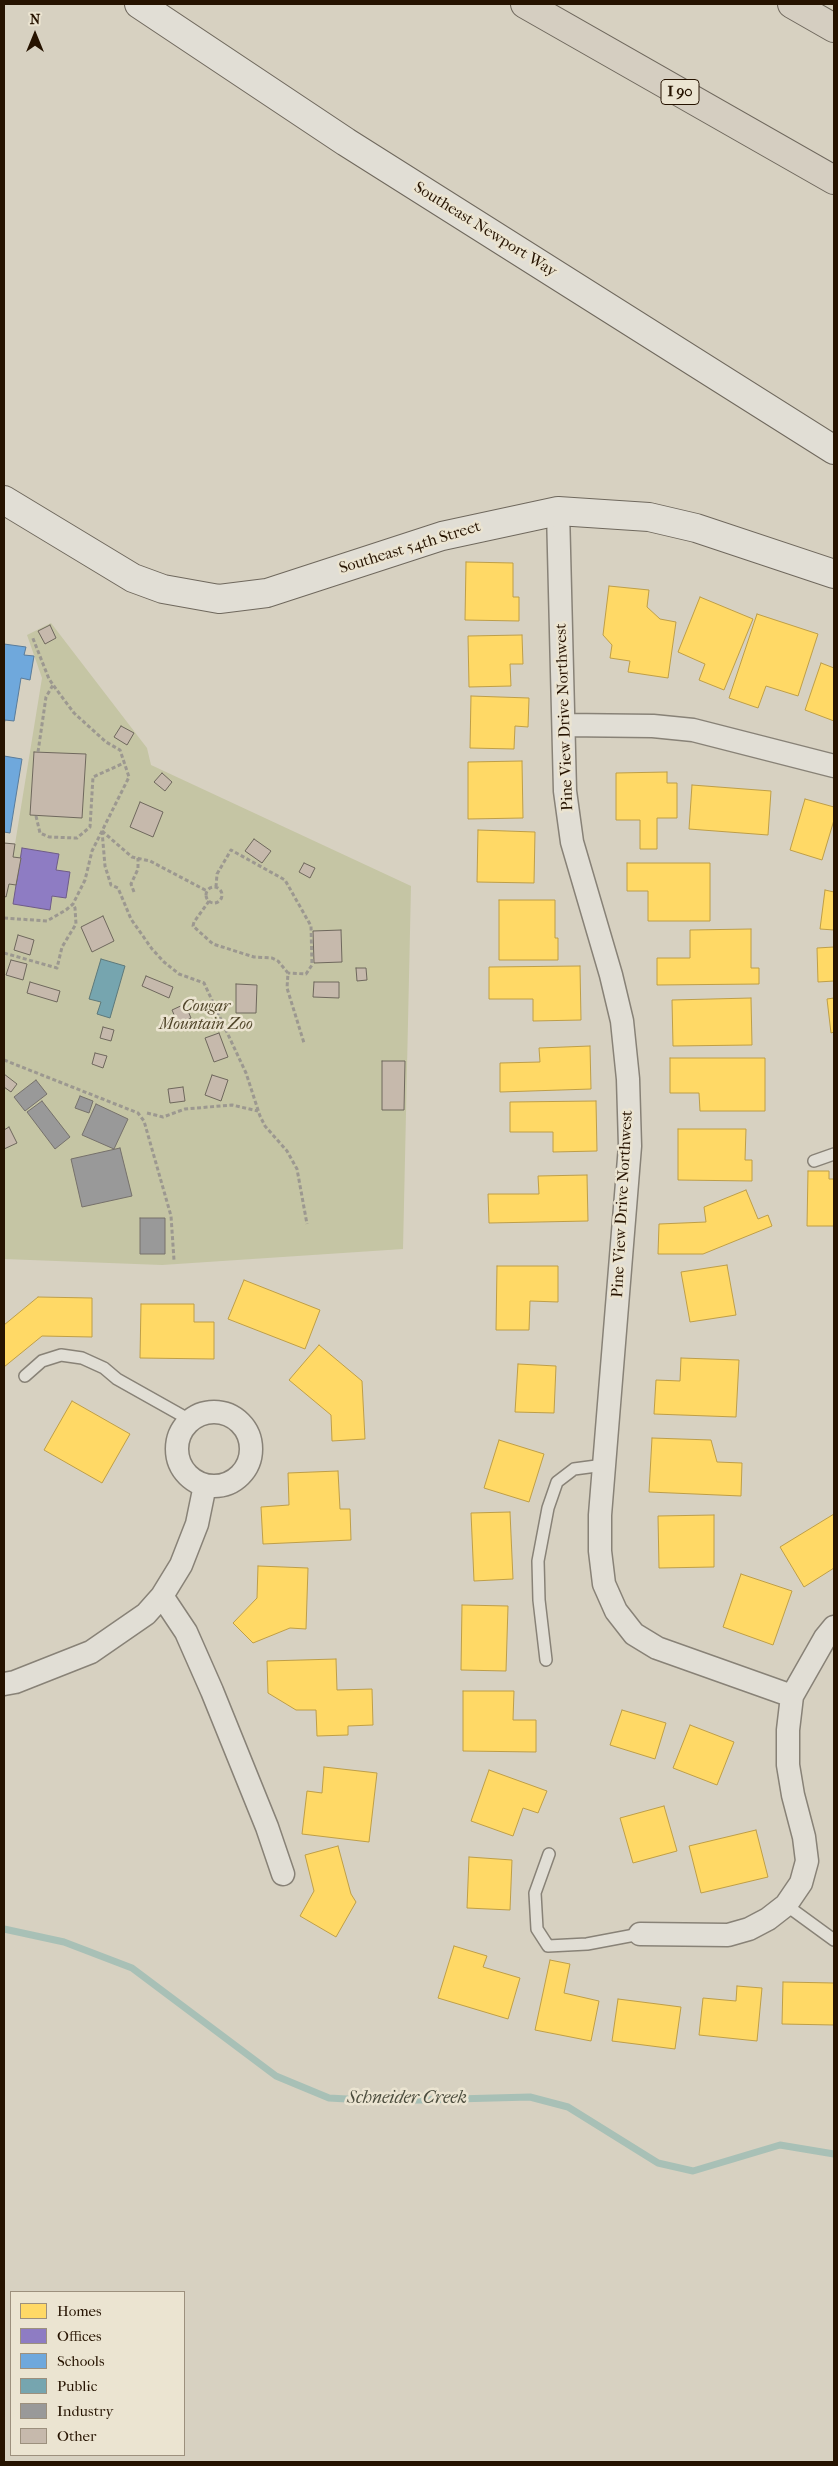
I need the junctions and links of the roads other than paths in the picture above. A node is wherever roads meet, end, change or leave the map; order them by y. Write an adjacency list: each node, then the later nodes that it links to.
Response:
1 (139, 4): 6 (street, Southeast Newport Way)
2 (525, 4): 5 (highway, I 90)
3 (792, 4): 4 (highway)
4 (834, 28)
5 (834, 180)
6 (834, 450)
7 (4, 500): 8 (street, Southeast 54th Street)
8 (558, 511): 9 (street, Southeast 54th Street); 10 (street, Pine View Drive Northwest)
9 (834, 574)
10 (564, 726): 11 (street); 16 (street, Pine View Drive Northwest)
11 (834, 766)
12 (834, 1154): 13 (lane)
13 (814, 1162)
14 (25, 1376): 15 (lane)
15 (190, 1420): 17 (street); 17 (street)
16 (604, 1465): 20 (lane); 22 (street, Pine View Drive Northwest)
17 (206, 1485): 18 (street)
18 (162, 1596): 21 (street); 24 (street)
19 (834, 1628): 22 (street)
20 (546, 1660)
21 (4, 1684)
22 (792, 1696): 25 (street)
23 (549, 1854): 26 (lane)
24 (283, 1874)
25 (786, 1905): 26 (street); 27 (lane)
26 (640, 1934)
27 (834, 1940)

